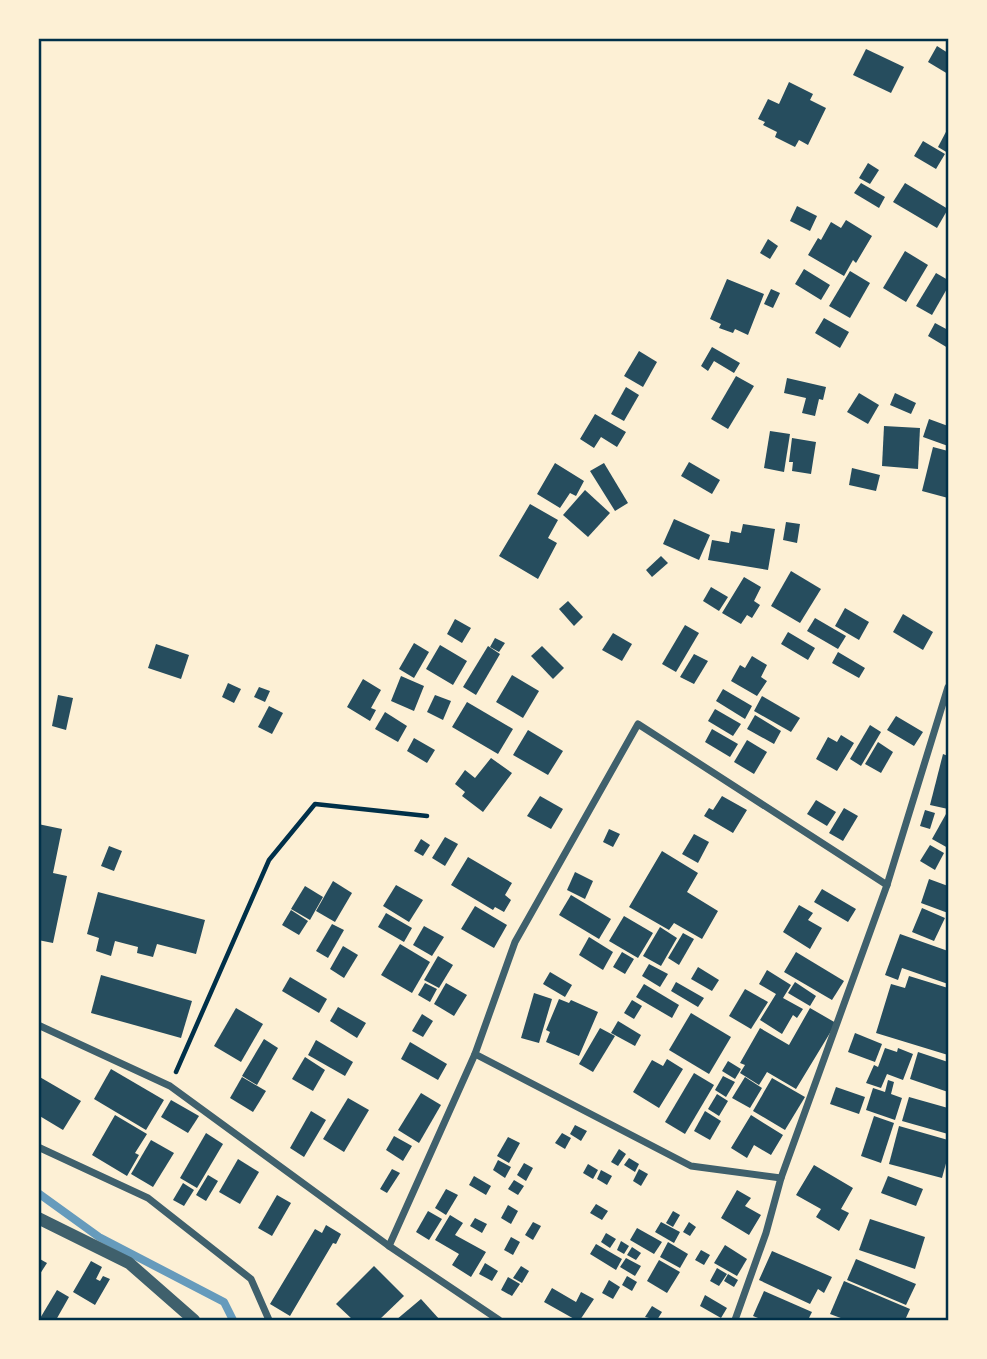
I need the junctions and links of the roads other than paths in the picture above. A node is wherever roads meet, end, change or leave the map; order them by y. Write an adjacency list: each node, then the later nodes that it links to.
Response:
1 (948, 687): 2 (street)
2 (887, 885): 4 (street); 6 (street)
3 (38, 1025): 8 (street)
4 (475, 1054): 6 (street); 8 (street)
5 (38, 1147): 10 (street)
6 (781, 1178): 12 (street)
7 (38, 1218): 9 (street)
8 (389, 1246): 11 (street)
9 (194, 1321)
10 (269, 1321)
11 (499, 1321)
12 (735, 1321)

